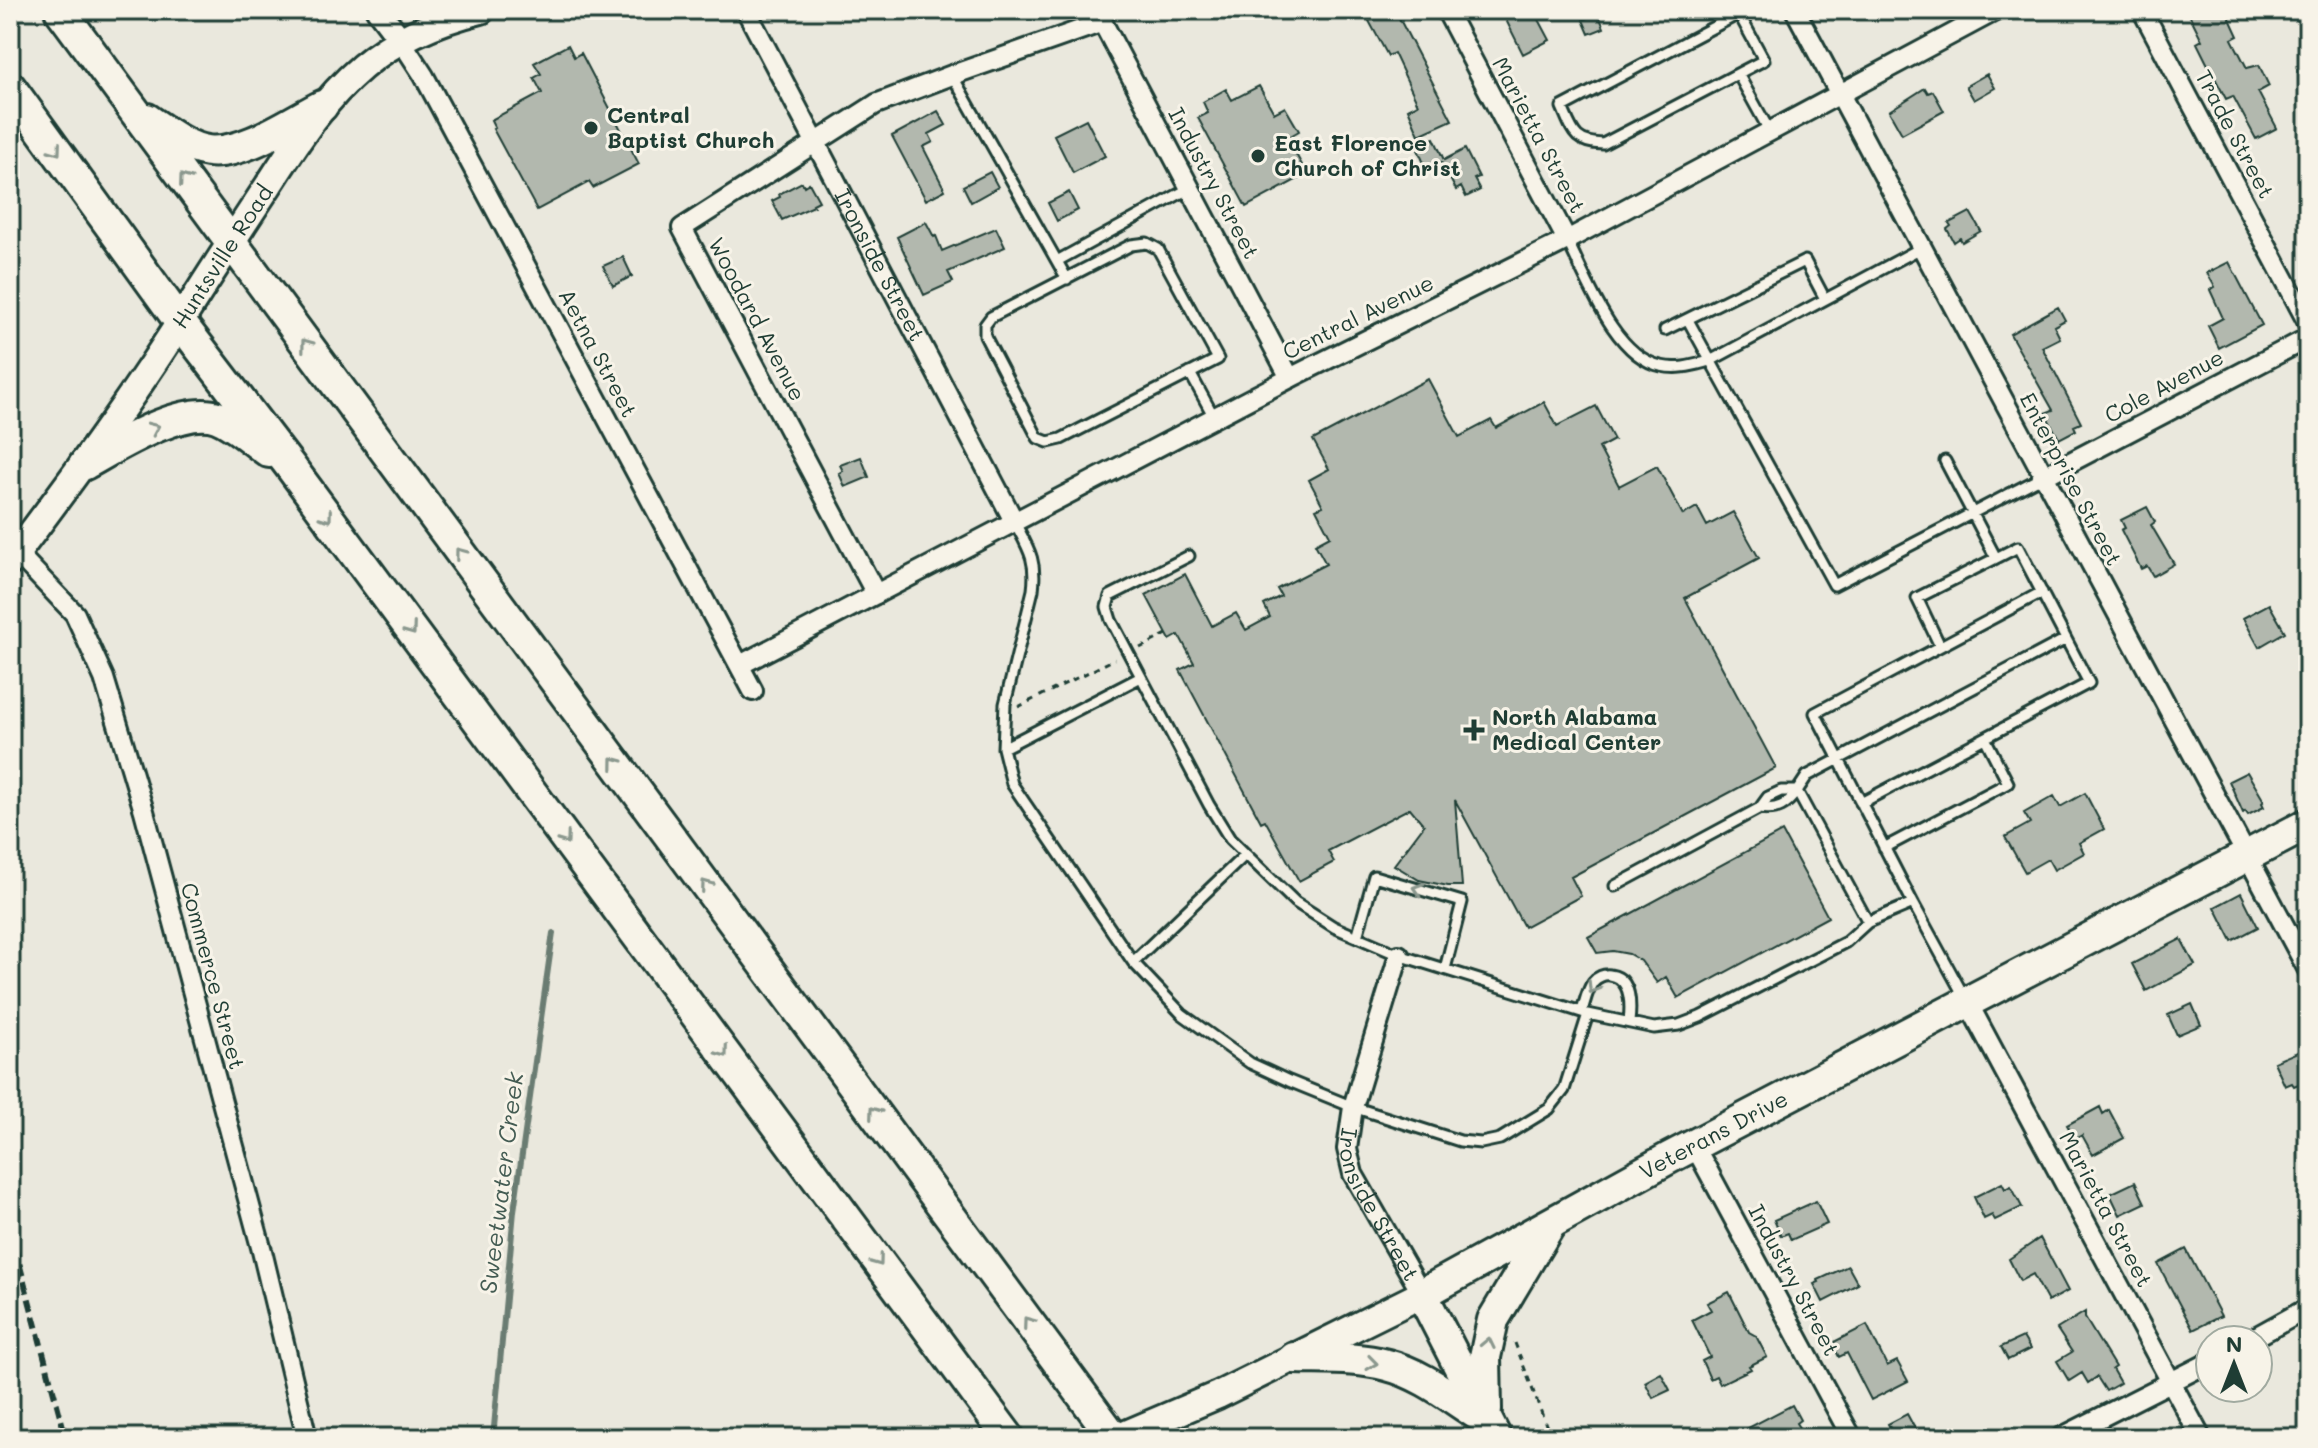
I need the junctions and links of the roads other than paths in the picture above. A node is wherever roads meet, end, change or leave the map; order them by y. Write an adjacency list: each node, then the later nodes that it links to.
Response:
1 (60, 10): 17 (main road)
2 (378, 10): 11 (street)
3 (481, 10): 11 (main road, Huntsville Road)
4 (746, 10): 19 (street, Ironside Street)
5 (1446, 10): 21 (street, Marietta Street)
6 (1795, 10): 15 (street, Enterprise Street)
7 (1997, 10): 15 (street, Central Avenue)
8 (2142, 10): 29 (street, Trade Street)
9 (1742, 12): 12 (lane); 12 (lane)
10 (1100, 16): 13 (street, Woodard Avenue); 20 (street, Industry Street)
11 (400, 39): 16 (main road, Huntsville Road); 49 (street, Aetna Street)
12 (1738, 74): 18 (lane)
13 (952, 75): 19 (street, Woodard Avenue); 24 (lane)
14 (10, 87): 28 (main road, one-way to 28)
15 (1840, 95): 18 (street, Central Avenue); 23 (street, Enterprise Street)
16 (322, 106): 17 (main road); 22 (main road, Huntsville Road)
17 (134, 111): 22 (main road, one-way to 17)
18 (1770, 132): 21 (street, Central Avenue)
19 (816, 144): 41 (street, Ironside Street); 46 (street, Woodard Avenue)
20 (1190, 188): 24 (lane); 34 (street, Industry Street)
21 (1567, 240): 32 (lane); 34 (street, Central Avenue)
22 (230, 242): 28 (main road, Huntsville Road); 84 (main road, one-way to 22)
23 (1921, 248): 26 (lane); 39 (street, Enterprise Street)
24 (1057, 261): 25 (lane)
25 (1067, 279): 33 (lane); 33 (lane)
26 (1825, 299): 27 (lane); 32 (lane)
27 (1688, 320): 30 (lane); 32 (lane)
28 (180, 322): 37 (main road, Huntsville Road); 38 (main road)
29 (2308, 323)
30 (1665, 330)
31 (2308, 338): 39 (street, Cole Avenue)
32 (1710, 361): 40 (lane)
33 (1190, 373): 35 (lane)
34 (1290, 378): 35 (street, Central Avenue)
35 (1214, 417): 41 (street, Central Avenue)
36 (1945, 461): 40 (lane)
37 (85, 464): 38 (main road, one-way to 38); 43 (main road, Huntsville Road)
38 (290, 466): 83 (main road, one-way to 83)
39 (2042, 477): 40 (lane); 60 (street, Enterprise Street)
40 (1974, 512): 44 (lane)
41 (1014, 521): 46 (street, Central Avenue); 53 (lane)
42 (1189, 556): 50 (lane)
43 (13, 557): 82 (street, Commerce Street)
44 (1996, 558): 45 (lane); 48 (lane)
45 (2042, 592): 47 (lane); 48 (lane)
46 (876, 594): 49 (street, Central Avenue)
47 (2066, 639): 52 (lane); 54 (lane)
48 (1940, 646): 54 (lane)
49 (740, 665): 51 (street, Aetna Street)
50 (1141, 677): 53 (lane); 59 (lane)
51 (753, 691)
52 (1985, 738): 56 (lane); 58 (lane)
53 (1003, 748): 66 (lane)
54 (1838, 758): 55 (lane); 56 (lane)
55 (1797, 791): 61 (lane); 63 (lane)
56 (1861, 803): 58 (lane)
57 (2308, 824): 60 (main road, Veterans Drive)
58 (1884, 848): 62 (lane)
59 (1245, 855): 64 (lane); 66 (lane)
60 (2248, 856): 68 (street, Enterprise Street); 69 (main road, Veterans Drive)
61 (1615, 886)
62 (1913, 903): 63 (lane); 69 (lane)
63 (1868, 922): 71 (lane)
64 (1357, 937): 65 (lane); 67 (lane, one-way to 64)
65 (1399, 955): 67 (lane); 72 (street, Ironside Street)
66 (1133, 962): 72 (lane)
67 (1445, 969): 70 (lane)
68 (2308, 970)
69 (1968, 1003): 73 (main road, Veterans Drive); 80 (street, Marietta Street)
70 (1585, 1012): 71 (lane); 71 (lane, one-way to 70); 72 (lane)
71 (1629, 1022)
72 (1353, 1107): 75 (street, Ironside Street)
73 (1694, 1145): 74 (main road, Veterans Drive); 85 (street, Industry Street)
74 (1550, 1225): 75 (main road, Veterans Drive); 81 (main road, one-way to 74)
75 (1422, 1294): 78 (main road, Veterans Drive); 81 (main road, Ironside Street)
76 (2308, 1308): 77 (street)
77 (2274, 1327)
78 (1294, 1358): 81 (main road, one-way to 81); 84 (main road, Veterans Drive)
79 (2194, 1371): 80 (street)
80 (2172, 1383): 86 (street); 87 (street, Marietta Street)
81 (1492, 1429)
82 (307, 1438)
83 (1009, 1438)
84 (1115, 1438)
85 (1852, 1438)
86 (2060, 1438)
87 (2201, 1438)

